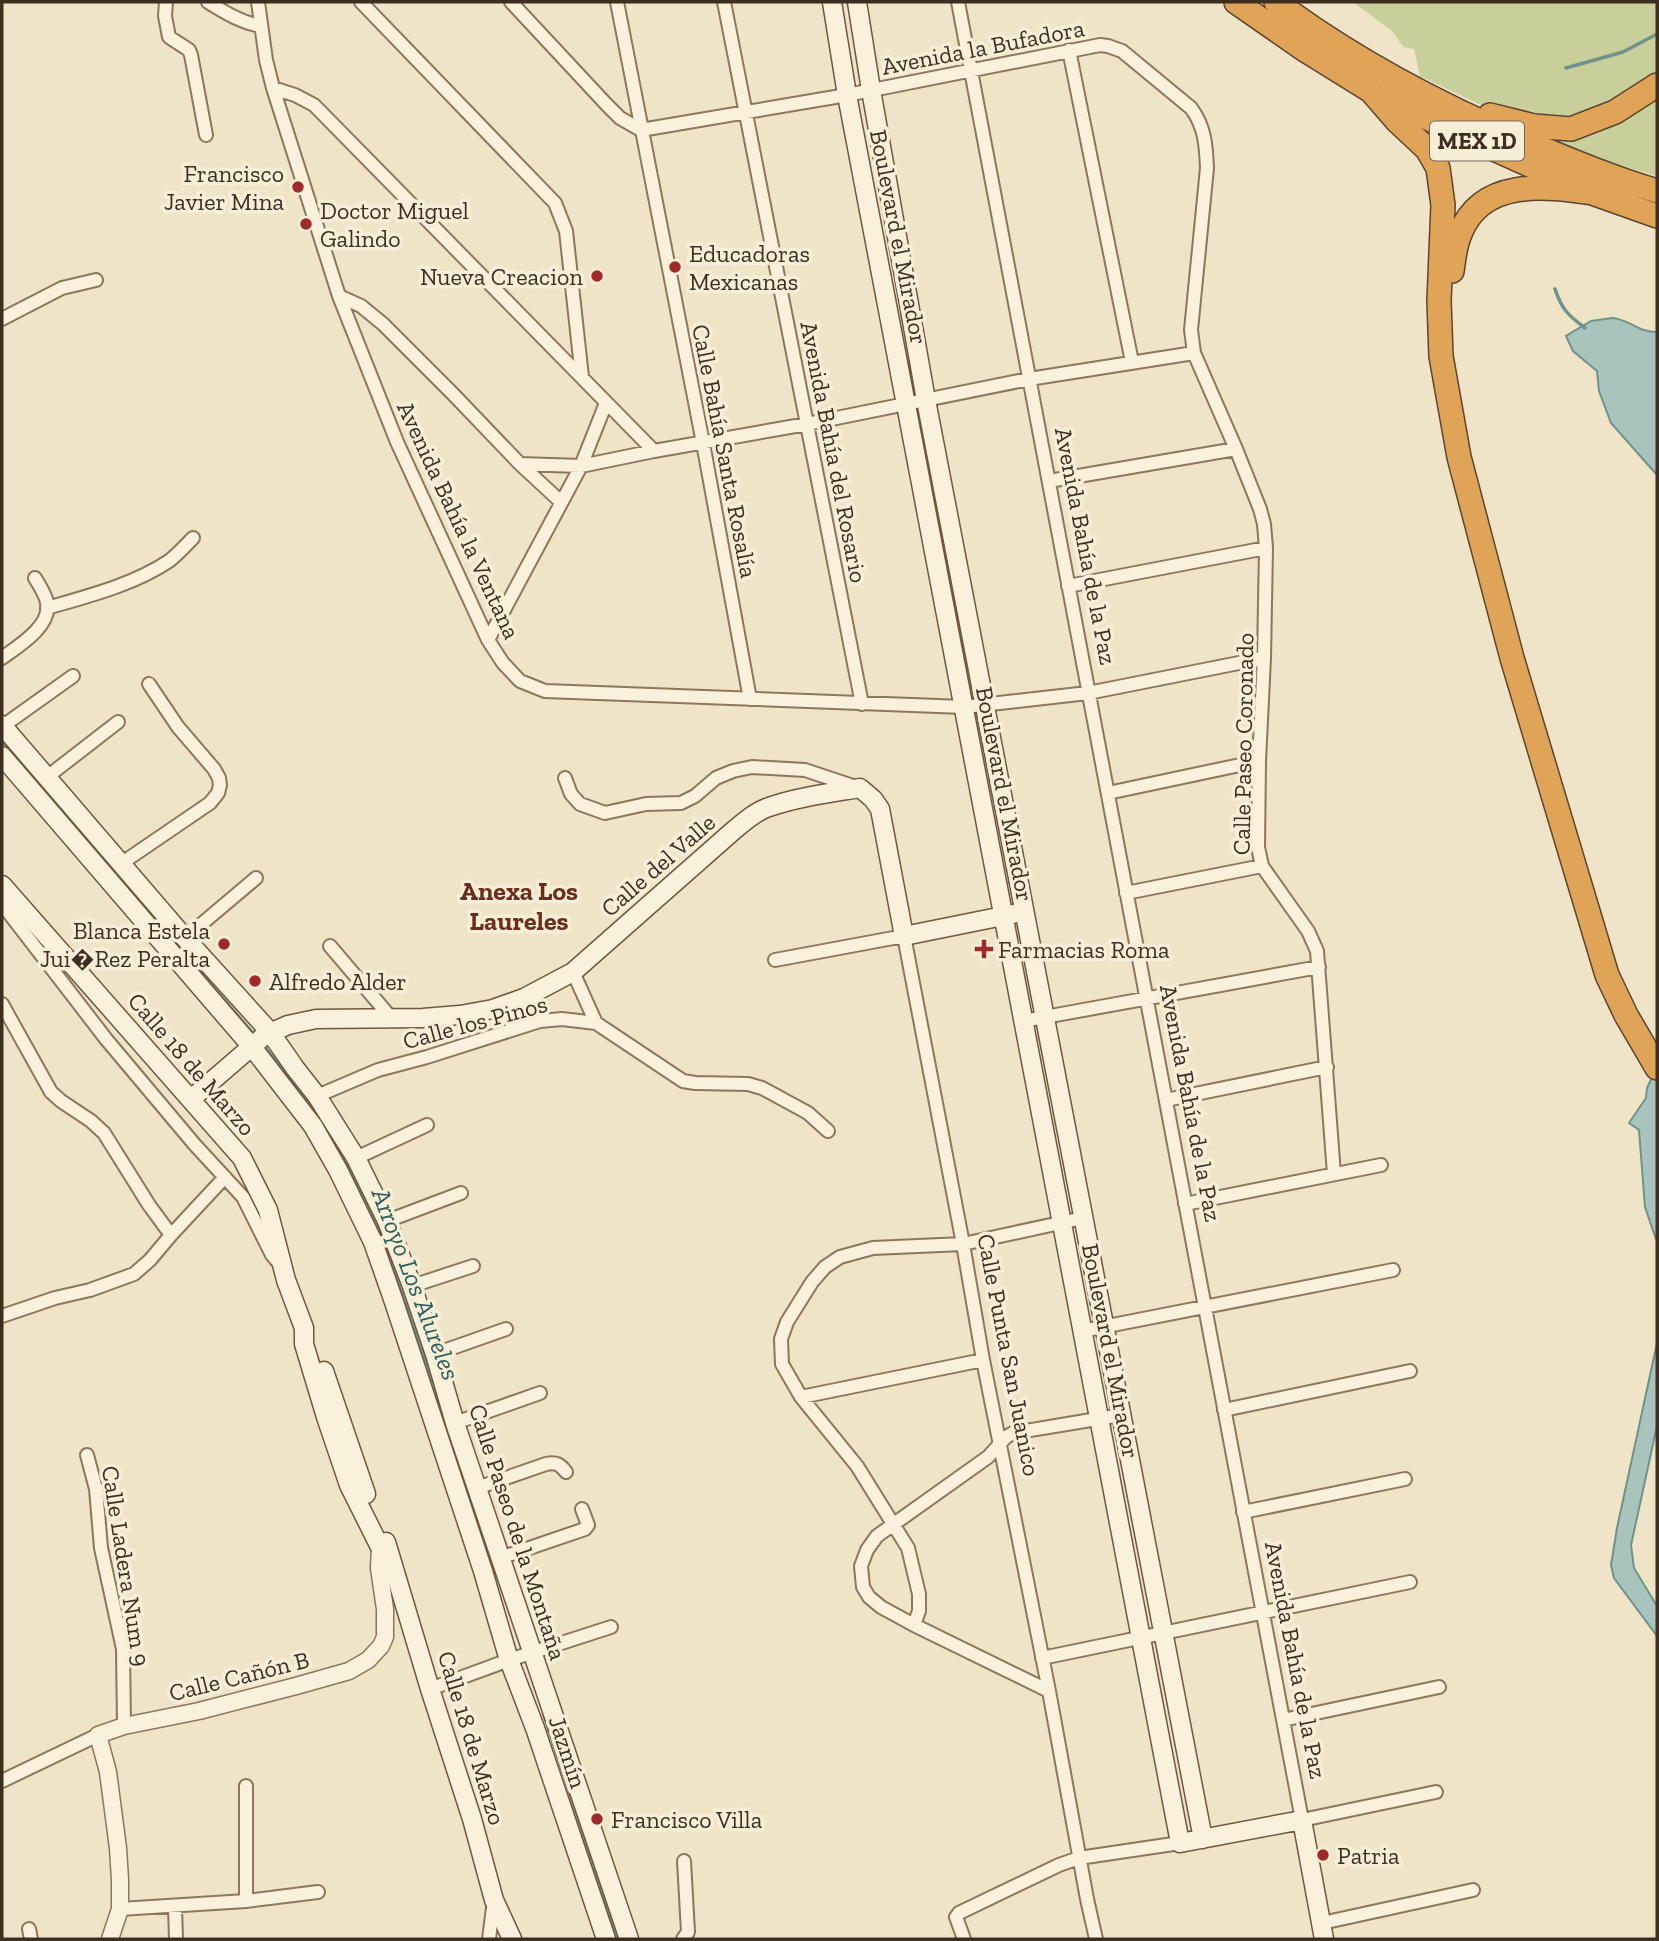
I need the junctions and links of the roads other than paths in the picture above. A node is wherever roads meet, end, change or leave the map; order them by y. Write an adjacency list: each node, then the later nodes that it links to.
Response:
1 (166, 2): 24 (street)
2 (208, 2): 13 (street)
3 (258, 2): 13 (street, Avenida Bahía la Ventana)
4 (360, 2): 33 (street)
5 (511, 2): 23 (street)
6 (617, 2): 23 (street, Calle Bahía Santa Rosalía)
7 (724, 2): 22 (street, Avenida Bahía del Rosario)
8 (832, 2): 21 (main road, Boulevard el Mirador)
9 (858, 2): 19 (main road, Boulevard el Mirador)
10 (958, 2): 15 (street, Avenida Bahía de la Paz)
11 (1236, 2): 20 (highway, MEX 1D)
12 (1276, 2): 17 (highway, MEX 1D)
13 (260, 26): 16 (street, Avenida Bahía la Ventana)
14 (1069, 50): 15 (street, Avenida la Bufadora); 31 (street, Avenida la Bufadora); 32 (street)
15 (971, 70): 19 (street, Avenida la Bufadora); 34 (street, Avenida Bahía de la Paz)
16 (273, 88): 29 (street, Avenida Bahía la Ventana); 33 (street)
17 (1411, 88): 18 (highway); 25 (highway, MEX 1D)
18 (1655, 88)
19 (871, 90): 21 (street, Avenida la Bufadora); 35 (main road, Boulevard el Mirador)
20 (1371, 91): 26 (highway, MEX 1D); 90 (highway)
21 (847, 95): 22 (street, Avenida la Bufadora); 37 (main road, Boulevard el Mirador)
22 (745, 113): 23 (street, Avenida la Bufadora); 38 (street, Avenida Bahía del Rosario)
23 (641, 130): 39 (street, Calle Bahía Santa Rosalía)
24 (206, 135)
25 (1650, 188)
26 (1592, 193): 27 (highway, MEX 1D); 90 (highway)
27 (1657, 216)
28 (96, 280): 30 (street)
29 (339, 296): 42 (street); 51 (street, Avenida Bahía la Ventana)
30 (2, 319)
31 (1194, 352): 32 (street); 40 (street, Calle Paseo Coronado)
32 (1132, 362): 34 (street)
33 (582, 377): 36 (street)
34 (1029, 379): 35 (street); 44 (street, Avenida Bahía de la Paz)
35 (926, 400): 37 (street); 59 (main road, Boulevard el Mirador)
36 (606, 403): 41 (street); 43 (street)
37 (906, 404): 38 (street); 60 (main road, Boulevard el Mirador)
38 (807, 424): 39 (street); 58 (street, Avenida Bahía del Rosario)
39 (703, 443): 41 (street); 57 (street, Calle Bahía Santa Rosalía)
40 (1236, 449): 44 (street); 47 (street, Calle Paseo Coronado)
41 (654, 451): 43 (street)
42 (520, 464): 43 (street); 45 (street)
43 (580, 466): 45 (street)
44 (1049, 481): 49 (street, Avenida Bahía de la Paz)
45 (561, 502): 51 (street)
46 (192, 538): 50 (street)
47 (1266, 548): 49 (street); 53 (street, Calle Paseo Coronado)
48 (35, 578): 50 (street)
49 (1068, 586): 56 (street, Avenida Bahía de la Paz)
50 (47, 608): 52 (street)
51 (488, 640): 57 (street, Avenida Bahía la Ventana)
52 (2, 658)
53 (1264, 658): 56 (street, Avenida Bahía la Ventana); 64 (street, Calle Paseo Coronado)
54 (73, 676): 62 (street)
55 (149, 684): 69 (street)
56 (1088, 692): 59 (street, Avenida Bahía la Ventana); 68 (street, Avenida Bahía de la Paz)
57 (750, 699): 58 (street, Avenida Bahía la Ventana)
58 (862, 704): 60 (street, Avenida Bahía la Ventana)
59 (985, 705): 60 (street, Avenida Bahía la Ventana); 75 (main road, Boulevard el Mirador)
60 (964, 707): 76 (main road, Boulevard el Mirador)
61 (118, 722): 65 (street)
62 (2, 725): 65 (main road, Calle Paseo de la Montaña)
63 (2, 756): 89 (main road, Calle Paseo de la Montaña)
64 (1259, 761): 68 (street); 70 (street, Calle Paseo Coronado)
65 (47, 777): 69 (main road, Calle Paseo de la Montaña)
66 (565, 778): 67 (street)
67 (860, 788): 77 (main road, Calle Punta San Juanico); 82 (main road, Calle del Valle)
68 (1108, 793): 73 (street, Avenida Bahía de la Paz)
69 (122, 863): 78 (main road, Calle Paseo de la Montaña)
70 (1262, 866): 73 (street); 81 (street, Calle Paseo Coronado)
71 (256, 878): 78 (street)
72 (2, 885): 93 (main road, Calle 18 de Marzo)
73 (1126, 893): 83 (street, Avenida Bahía de la Paz)
74 (2, 904): 100 (street, Calle 18 de Marzo)
75 (1024, 912): 76 (main road); 85 (main road, Boulevard el Mirador)
76 (1003, 916): 77 (main road); 87 (main road, Boulevard el Mirador)
77 (904, 936): 80 (street); 107 (street, Calle Punta San Juanico)
78 (185, 938): 89 (main road, Calle Paseo de la Montaña)
79 (330, 946): 86 (street)
80 (775, 960)
81 (1319, 967): 83 (street); 91 (street, Calle Paseo Coronado)
82 (573, 972): 86 (main road, Calle del Valle); 88 (street)
83 (1146, 999): 85 (street); 94 (street, Avenida Bahía de la Paz)
84 (2, 1004): 106 (street)
85 (1045, 1017): 87 (street); 103 (main road, Boulevard el Mirador)
86 (392, 1019): 89 (main road, Calle del Valle)
87 (1023, 1021): 105 (main road, Boulevard el Mirador)
88 (596, 1023): 92 (street, Calle los Pinos); 96 (street, Calle los Pinos)
89 (261, 1040): 92 (main road, Calle Paseo de la Montaña); 93 (main road, Calle del Valle); 142 (main road, Calle Paseo de la Montaña)
90 (1656, 1056)
91 (1327, 1067): 94 (street); 99 (street, Calle Paseo Coronado)
92 (317, 1096): 97 (main road, Calle Paseo de la Montaña)
93 (191, 1099): 108 (main road, Calle 18 de Marzo)
94 (1166, 1100): 102 (street, Avenida Bahía de la Paz)
95 (427, 1125): 97 (street)
96 (828, 1131)
97 (356, 1158): 104 (main road, Calle Paseo de la Montaña)
98 (1381, 1165): 99 (street)
99 (1335, 1174): 102 (street)
100 (225, 1177): 106 (street); 108 (street, Calle 18 de Marzo)
101 (461, 1193): 104 (street)
102 (1185, 1204): 112 (street, Avenida Bahía de la Paz)
103 (1083, 1218): 105 (street); 114 (main road, Boulevard el Mirador)
104 (387, 1221): 111 (main road, Calle Paseo de la Montaña)
105 (1062, 1222): 107 (street); 116 (main road, Boulevard el Mirador)
106 (171, 1235): 113 (street)
107 (963, 1244): 118 (street, Calle Punta San Juanico); 121 (street)
108 (282, 1265): 134 (main road, Calle 18 de Marzo)
109 (473, 1266): 111 (street)
110 (1393, 1270): 112 (street)
111 (412, 1286): 117 (main road, Calle Paseo de la Montaña)
112 (1205, 1307): 114 (street); 122 (street, Avenida Bahía de la Paz)
113 (2, 1317)
114 (1104, 1327): 116 (street); 123 (main road, Boulevard el Mirador)
115 (506, 1329): 117 (street)
116 (1082, 1331): 124 (main road, Boulevard el Mirador)
117 (435, 1354): 125 (main road, Calle Paseo de la Montaña)
118 (983, 1360): 121 (street); 126 (street, Calle Punta San Juanico)
119 (1410, 1371): 122 (street)
120 (540, 1393): 125 (street)
121 (801, 1396): 133 (street)
122 (1224, 1410): 132 (street, Avenida Bahía de la Paz)
123 (1121, 1415): 124 (street); 140 (main road, Boulevard el Mirador)
124 (1099, 1419): 126 (street); 141 (main road, Boulevard el Mirador)
125 (455, 1423): 130 (main road, Calle Paseo de la Montaña)
126 (1000, 1443): 133 (street); 143 (street, Calle Punta San Juanico)
127 (88, 1455): 148 (street, Calle Ladera Num 9)
128 (566, 1472): 130 (street)
129 (1405, 1479): 132 (street)
130 (477, 1488): 135 (main road, Calle Paseo de la Montaña)
131 (582, 1509): 135 (street)
132 (1243, 1512): 137 (street, Avenida Bahía de la Paz)
133 (894, 1523): 138 (street); 138 (street)
134 (385, 1548): 145 (main road, Calle 18 de Marzo); 148 (street, Calle Cañón B)
135 (500, 1558): 142 (main road, Calle Paseo de la Montaña)
136 (1410, 1583): 137 (street)
137 (1263, 1613): 140 (street); 147 (street, Avenida Bahía de la Paz)
138 (914, 1625): 146 (street)
139 (611, 1628): 142 (street)
140 (1163, 1633): 141 (street); 154 (main road, Boulevard el Mirador)
141 (1141, 1638): 143 (street); 155 (main road, Boulevard el Mirador)
142 (522, 1656): 145 (street); 169 (main road, Jazmín); 170 (main road, Calle Paseo de la Montaña)
143 (1042, 1658): 146 (street, Calle Punta San Juanico)
144 (1438, 1687): 147 (street)
145 (429, 1689): 160 (main road, Calle 18 de Marzo)
146 (1049, 1691): 156 (street, Calle Punta San Juanico)
147 (1283, 1720): 153 (street, Avenida Bahía de la Paz)
148 (124, 1726): 149 (street, Calle Cañón B)
149 (99, 1735): 150 (street, Calle Cañón B); 163 (street)
150 (2, 1781)
151 (246, 1786): 161 (street)
152 (1436, 1793): 153 (street)
153 (1302, 1820): 154 (main road); 164 (main road, Avenida Bahía de la Paz)
154 (1203, 1839): 155 (main road)
155 (1180, 1843): 156 (street)
156 (1079, 1858): 172 (street); 173 (street, Calle Punta San Juanico)
157 (684, 1861): 171 (street)
158 (1473, 1890): 164 (street)
159 (318, 1892): 161 (street)
160 (494, 1899): 167 (street, Calle 18 de Marzo); 168 (main road)
161 (246, 1901): 162 (street)
162 (175, 1907): 163 (street); 166 (street)
163 (120, 1909): 165 (street)
164 (1323, 1931)
165 (110, 1939)
166 (176, 1939)
167 (489, 1939)
168 (512, 1939)
169 (606, 1939)
170 (629, 1939)
171 (683, 1939)
172 (964, 1939)
173 (1096, 1939)

